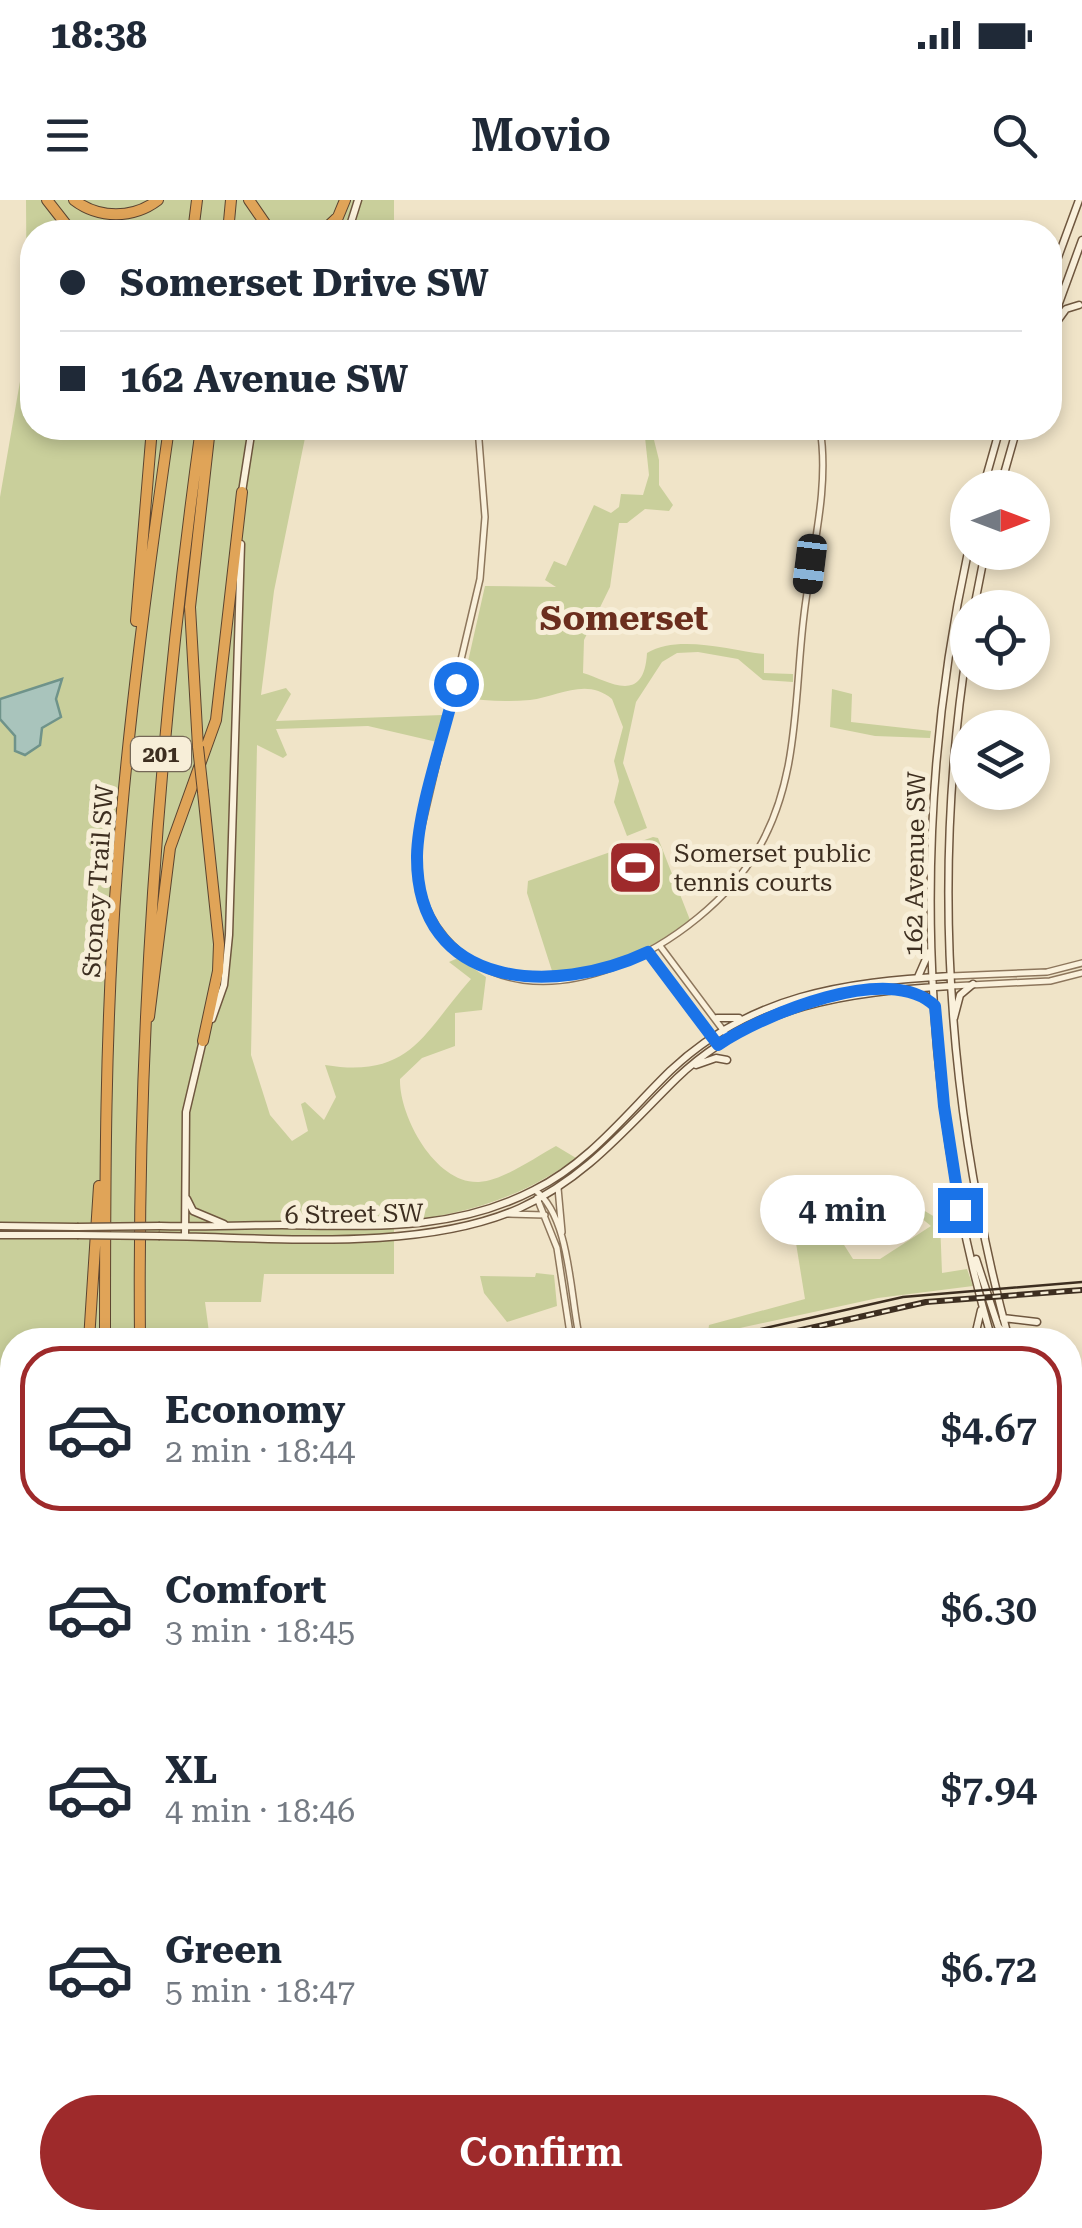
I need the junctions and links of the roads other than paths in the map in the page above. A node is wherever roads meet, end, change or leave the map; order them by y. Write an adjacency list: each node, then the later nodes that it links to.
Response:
1 (74, 200): 2 (highway)
2 (158, 200)
3 (1079, 200): 5 (main road)
4 (1082, 240): 6 (main road)
5 (1062, 248)
6 (1062, 292)
7 (1079, 305): 8 (main road)
8 (1062, 315)
9 (151, 440): 22 (highway)
10 (167, 440): 22 (highway, Stoney Trail SW / 201)
11 (199, 440): 47 (highway, Stoney Trail SW / 201)
12 (209, 440): 43 (highway, bridge)
13 (250, 440): 20 (main road)
14 (479, 440): 26 (street)
15 (820, 440): 25 (street)
16 (997, 440): 18 (main road)
17 (1014, 440): 19 (main road)
18 (988, 470)
19 (1005, 470)
20 (242, 492): 43 (main road); 47 (highway)
21 (965, 570): 24 (main road, 162 Avenue SW)
22 (134, 680): 48 (highway, Stoney Trail SW / 201)
23 (963, 690): 29 (main road, 162 Avenue SW)
24 (932, 933): 30 (main road, 162 Avenue SW); 31 (main road)
25 (660, 946): 26 (street); 38 (street)
26 (648, 952): 41 (street)
27 (1082, 963): 29 (street)
28 (1082, 973): 32 (street)
29 (950, 976): 30 (main road, 6 Street SW); 33 (main road, 162 Avenue SW)
30 (933, 977): 31 (main road, 6 Street SW); 34 (main road, 162 Avenue SW)
31 (917, 978): 37 (main road, 6 Street SW)
32 (973, 984): 33 (street); 40 (main road)
33 (950, 986): 34 (main road, 6 Street SW); 40 (main road, 162 Avenue SW)
34 (934, 987): 35 (main road, 6 Street SW); 36 (main road, 162 Avenue SW)
35 (902, 989): 36 (main road); 42 (main road, 6 Street SW)
36 (935, 1006): 60 (main road, 162 Avenue SW)
37 (746, 1017): 38 (main road); 39 (main road, 6 Street SW)
38 (717, 1018): 39 (street)
39 (724, 1030): 41 (main road, 6 Street SW); 42 (street)
40 (952, 1034): 64 (main road, 162 Avenue SW)
41 (713, 1037): 44 (street); 51 (main road, 6 Street SW)
42 (729, 1038): 44 (main road, 6 Street SW)
43 (203, 1041): 49 (main road)
44 (718, 1045): 46 (main road, 6 Street SW)
45 (728, 1060): 46 (main road)
46 (690, 1067): 50 (main road, 6 Street SW)
47 (141, 1082): 68 (highway, Stoney Trail SW / 201)
48 (105, 1140): 66 (highway); 67 (highway, Stoney Trail SW / 201)
49 (184, 1182): 56 (main road); 57 (main road)
50 (558, 1188): 52 (main road, 6 Street SW); 62 (street)
51 (534, 1190): 52 (street); 57 (main road, 6 Street SW)
52 (540, 1198): 53 (main road, 6 Street SW); 54 (street); 62 (street)
53 (506, 1214): 54 (street); 61 (main road, 6 Street SW)
54 (544, 1215): 69 (street)
55 (0, 1226): 58 (main road, 6 Street SW)
56 (184, 1226): 57 (main road, 6 Street SW); 58 (main road, 6 Street SW, bridge); 61 (main road)
57 (235, 1226)
58 (77, 1231): 59 (main road, 6 Street SW); 61 (main road, 6 Street SW, bridge)
59 (0, 1235)
60 (966, 1235): 63 (main road, 162 Avenue SW); 73 (main road)
61 (184, 1236)
62 (565, 1250): 70 (street)
63 (982, 1300): 71 (main road); 72 (main road, 162 Avenue SW)
64 (1003, 1318): 65 (main road); 74 (main road, 162 Avenue SW)
65 (1036, 1322)
66 (90, 1328)
67 (106, 1328)
68 (140, 1328)
69 (569, 1328)
70 (578, 1328)
71 (976, 1328)
72 (990, 1328)
73 (999, 1328)
74 (1005, 1328)

